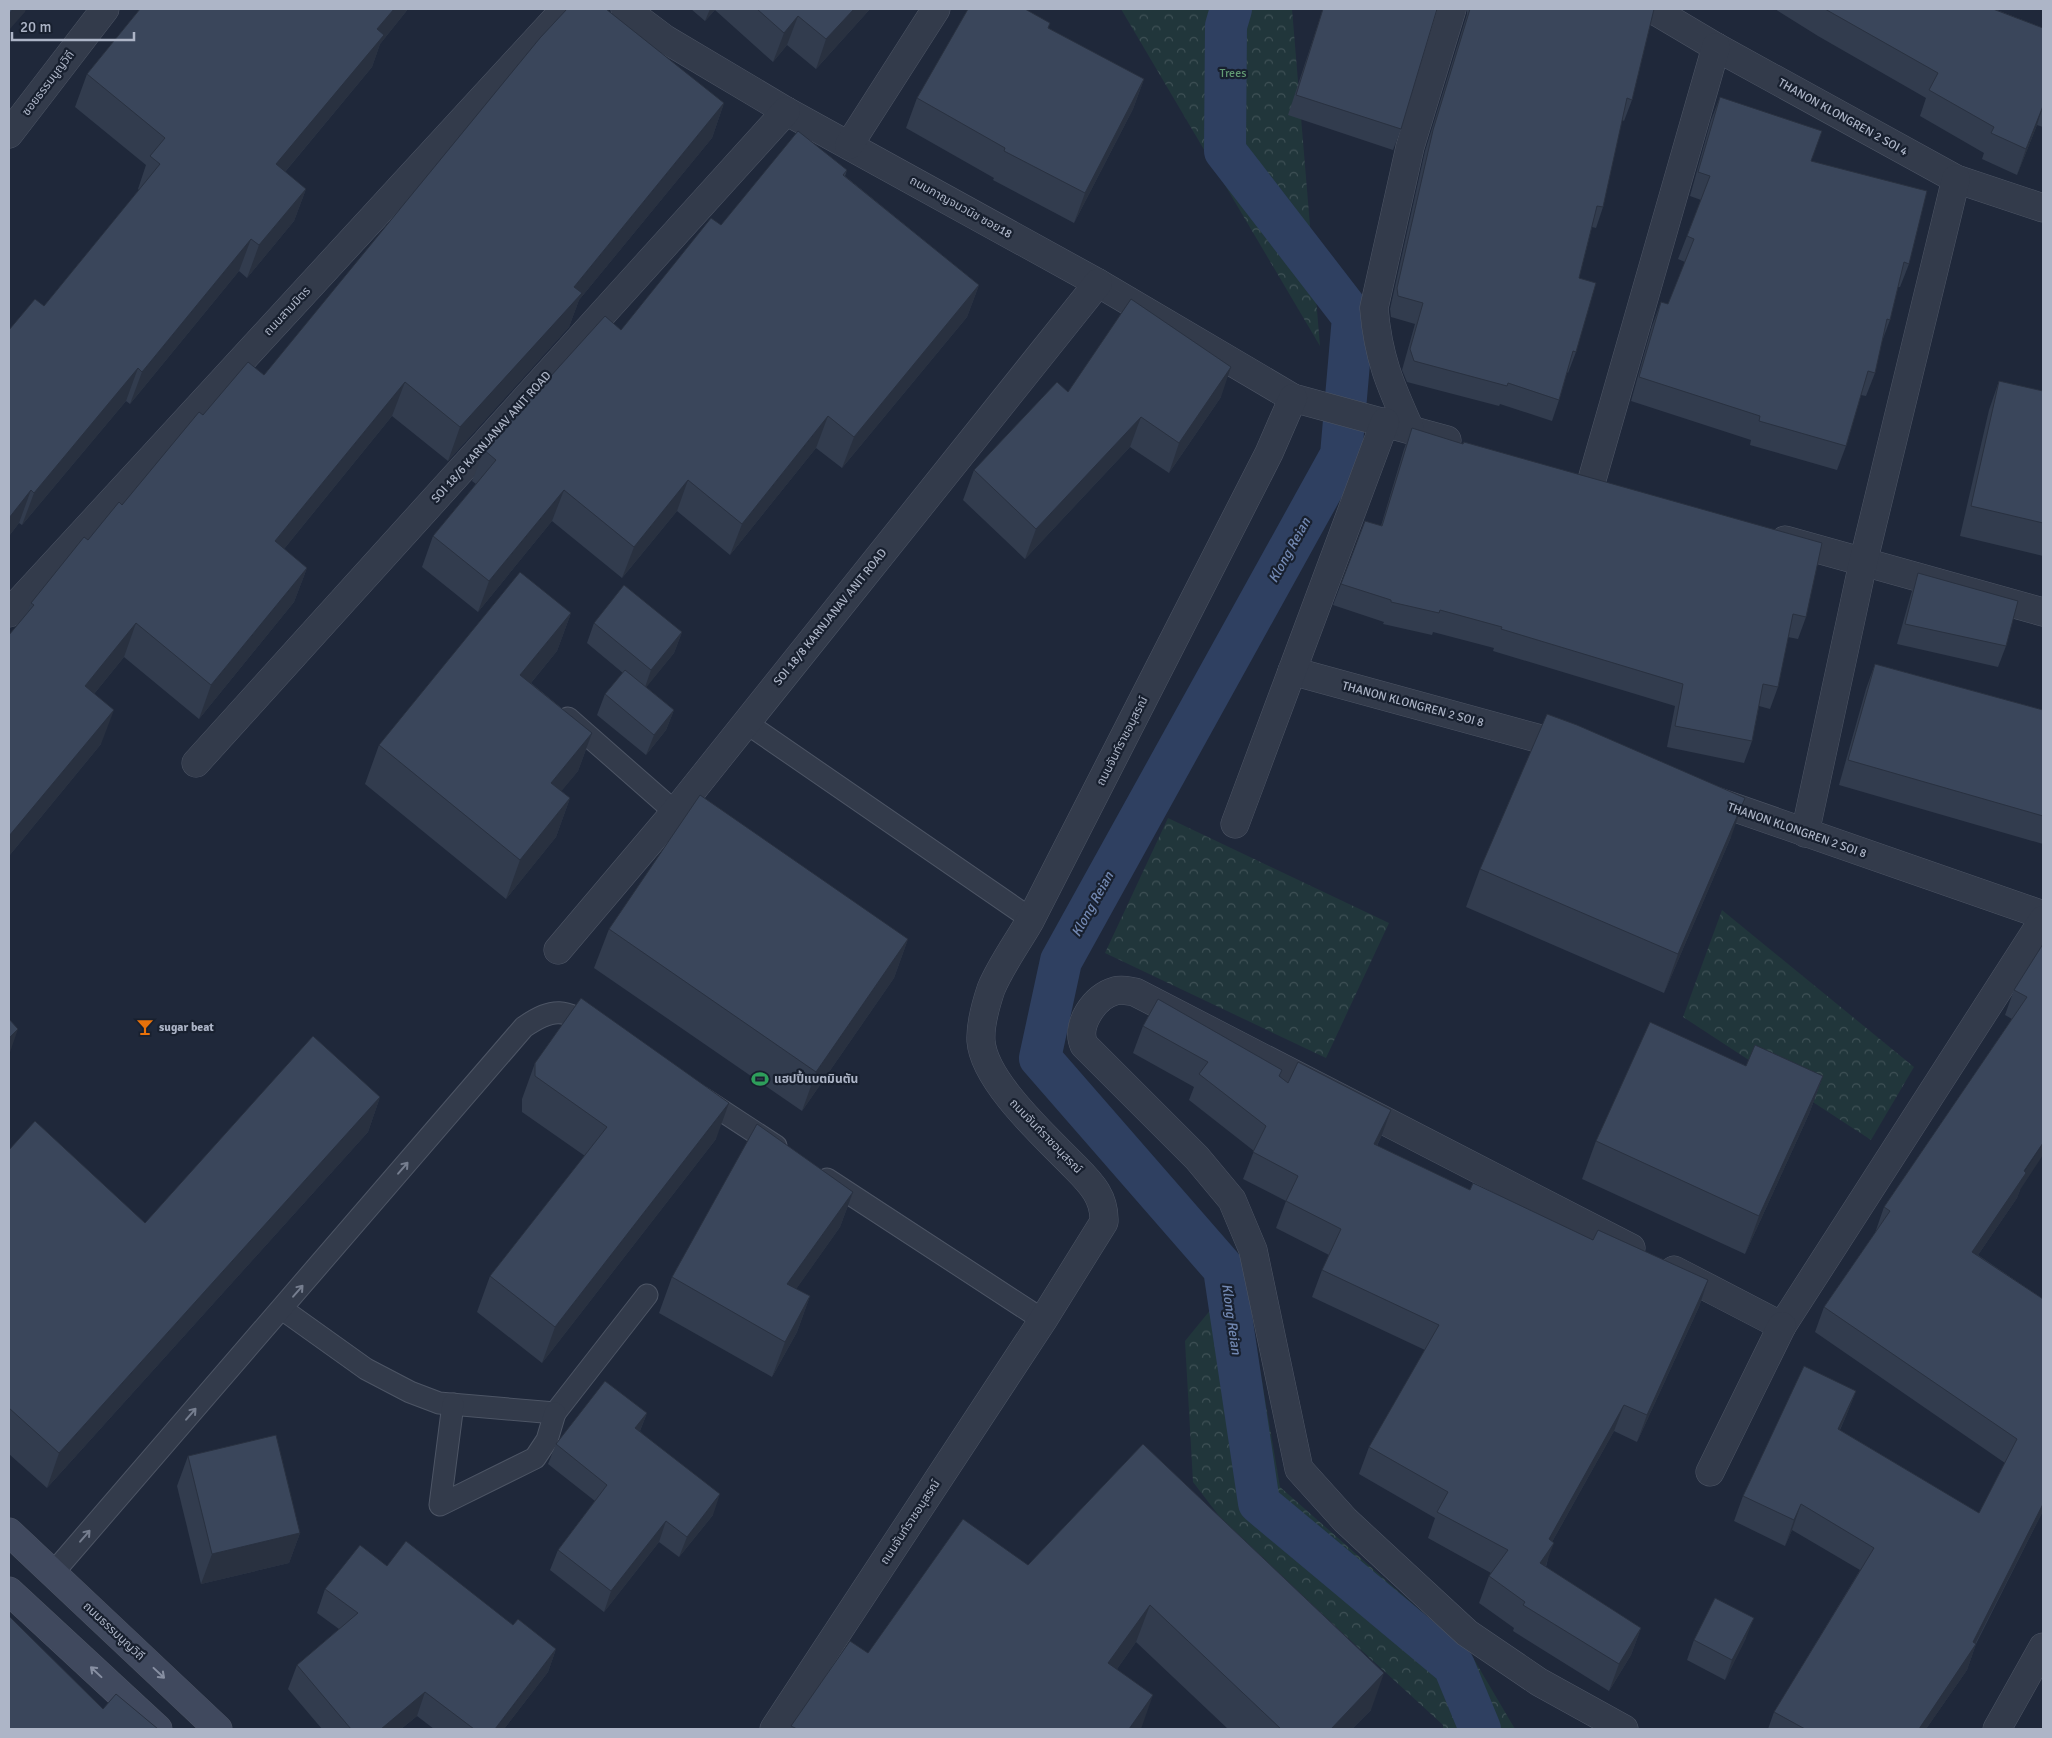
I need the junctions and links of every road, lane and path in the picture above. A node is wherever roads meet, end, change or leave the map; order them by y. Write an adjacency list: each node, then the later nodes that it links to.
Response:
1 (105, 9): 9 (street, ซอยธรรมนูญวิถี)
2 (565, 9): 21 (street, ถนนสามมิตร)
3 (625, 9): 8 (street, ถนนกาญจนวนิช ซอย18)
4 (936, 9): 10 (street)
5 (1452, 9): 15 (street)
6 (1652, 9): 7 (street, THANON KLONGREN 2 SOI 4)
7 (1716, 47): 11 (street, THANON KLONGREN 2 SOI 4); 17 (street)
8 (786, 111): 10 (street, ถนนกาญจนวนิช ซอย18); 26 (street, SOI 18/6 KARNJANAV ANIT ROAD)
9 (9, 134)
10 (849, 145): 13 (street, ถนนกาญจนวนิช ซอย18)
11 (1956, 179): 12 (street, THANON KLONGREN 2 SOI 4); 19 (street)
12 (2043, 208)
13 (1098, 283): 14 (street, ถนนกาญจนวนิช ซอย18); 24 (street, SOI 18/8 KARNJANAV ANIT ROAD)
14 (1297, 400): 15 (street, ถนนกาญจนวนิช ซอย18); 32 (street, ถนนจันท์ราชอนุสรณ์)
15 (1390, 424): 16 (street, ถนนกาญจนวนิช ซอย18); 22 (street)
16 (1467, 446)
17 (1619, 491)
18 (1760, 532): 19 (street)
19 (1863, 563): 20 (street); 30 (street)
20 (2043, 612)
21 (9, 613)
22 (1292, 671): 25 (street, THANON KLONGREN 2 SOI 8); 29 (street)
23 (550, 702): 28 (lane)
24 (745, 722): 28 (street, SOI 18/8 KARNJANAV ANIT ROAD); 32 (lane)
25 (1593, 758)
26 (196, 763)
27 (1676, 787): 30 (street, THANON KLONGREN 2 SOI 8)
28 (675, 812): 34 (street, SOI 18/8 KARNJANAV ANIT ROAD)
29 (1235, 824)
30 (1805, 833): 31 (street, THANON KLONGREN 2 SOI 8)
31 (2043, 915)
32 (1031, 920): 39 (street, ถนนจันท์ราชอนุสรณ์)
33 (2043, 920): 40 (street)
34 (558, 950)
35 (612, 1038): 38 (lane, one-way to 35)
36 (687, 1087): 39 (lane)
37 (647, 1295): 42 (lane)
38 (282, 1309): 41 (lane); 45 (lane, one-way to 38)
39 (1043, 1320): 50 (street, ถนนจันท์ราชอนุสรณ์)
40 (1782, 1326): 43 (street); 51 (street)
41 (453, 1404): 42 (lane); 42 (lane)
42 (555, 1414)
43 (1710, 1472)
44 (9, 1532): 45 (street, ถนนธรรมนูญวิถี)
45 (53, 1573): 49 (street, ถนนธรรมนูญวิถี, one-way to 49)
46 (9, 1591): 48 (street, one-way to 46)
47 (2043, 1647): 52 (street)
48 (158, 1729)
49 (218, 1729)
50 (774, 1729)
51 (1624, 1729)
52 (1998, 1729)

